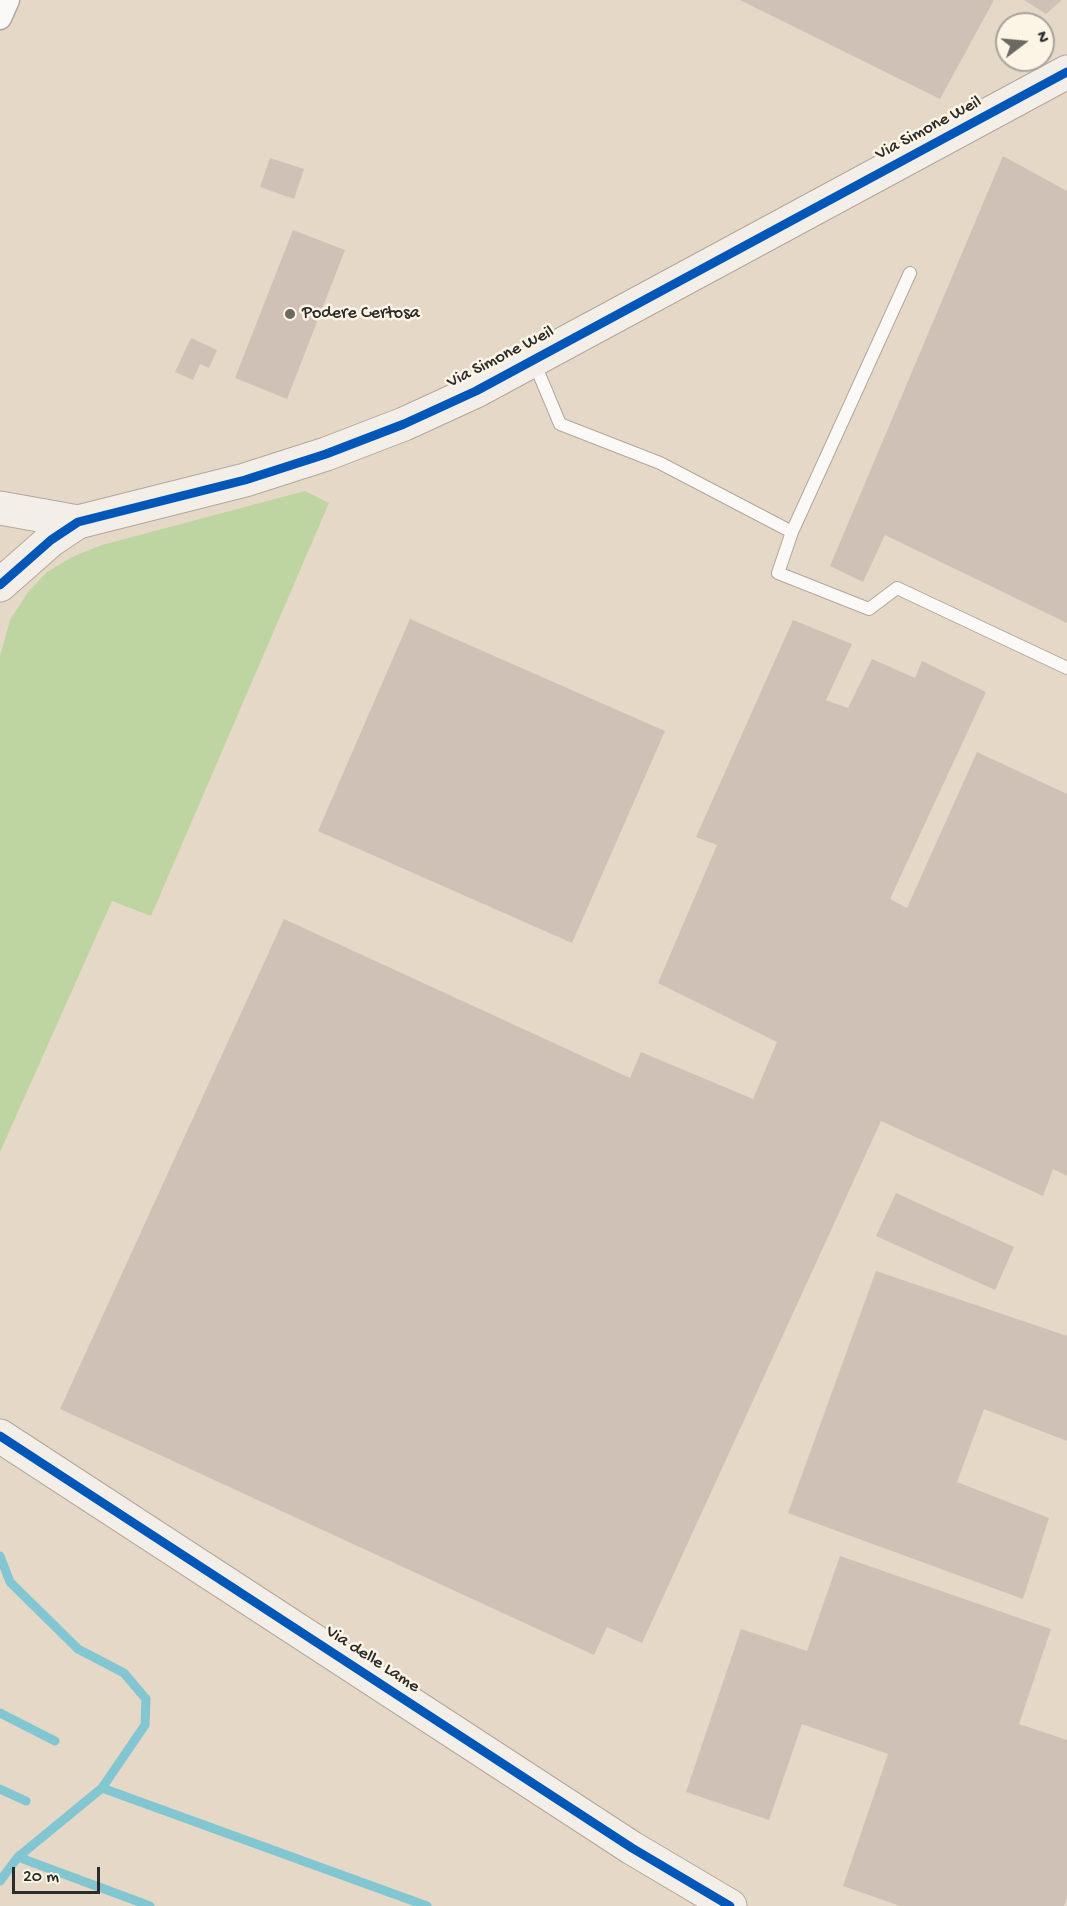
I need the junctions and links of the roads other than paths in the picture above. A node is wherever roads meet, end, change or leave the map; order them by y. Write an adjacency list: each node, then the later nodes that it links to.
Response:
1 (8, 0): 2 (street)
2 (0, 18)
3 (1067, 72): 5 (street, Via Simone Weil)
4 (910, 273): 8 (lane)
5 (534, 361): 7 (street, Via Simone Weil); 8 (lane)
6 (0, 508): 7 (street, Via Simone Weil)
7 (78, 522): 9 (street, Via Simone Weil)
8 (792, 532): 10 (lane)
9 (0, 585)
10 (1067, 668)
11 (0, 1436): 12 (street, Via delle Lame)
12 (730, 1906)

